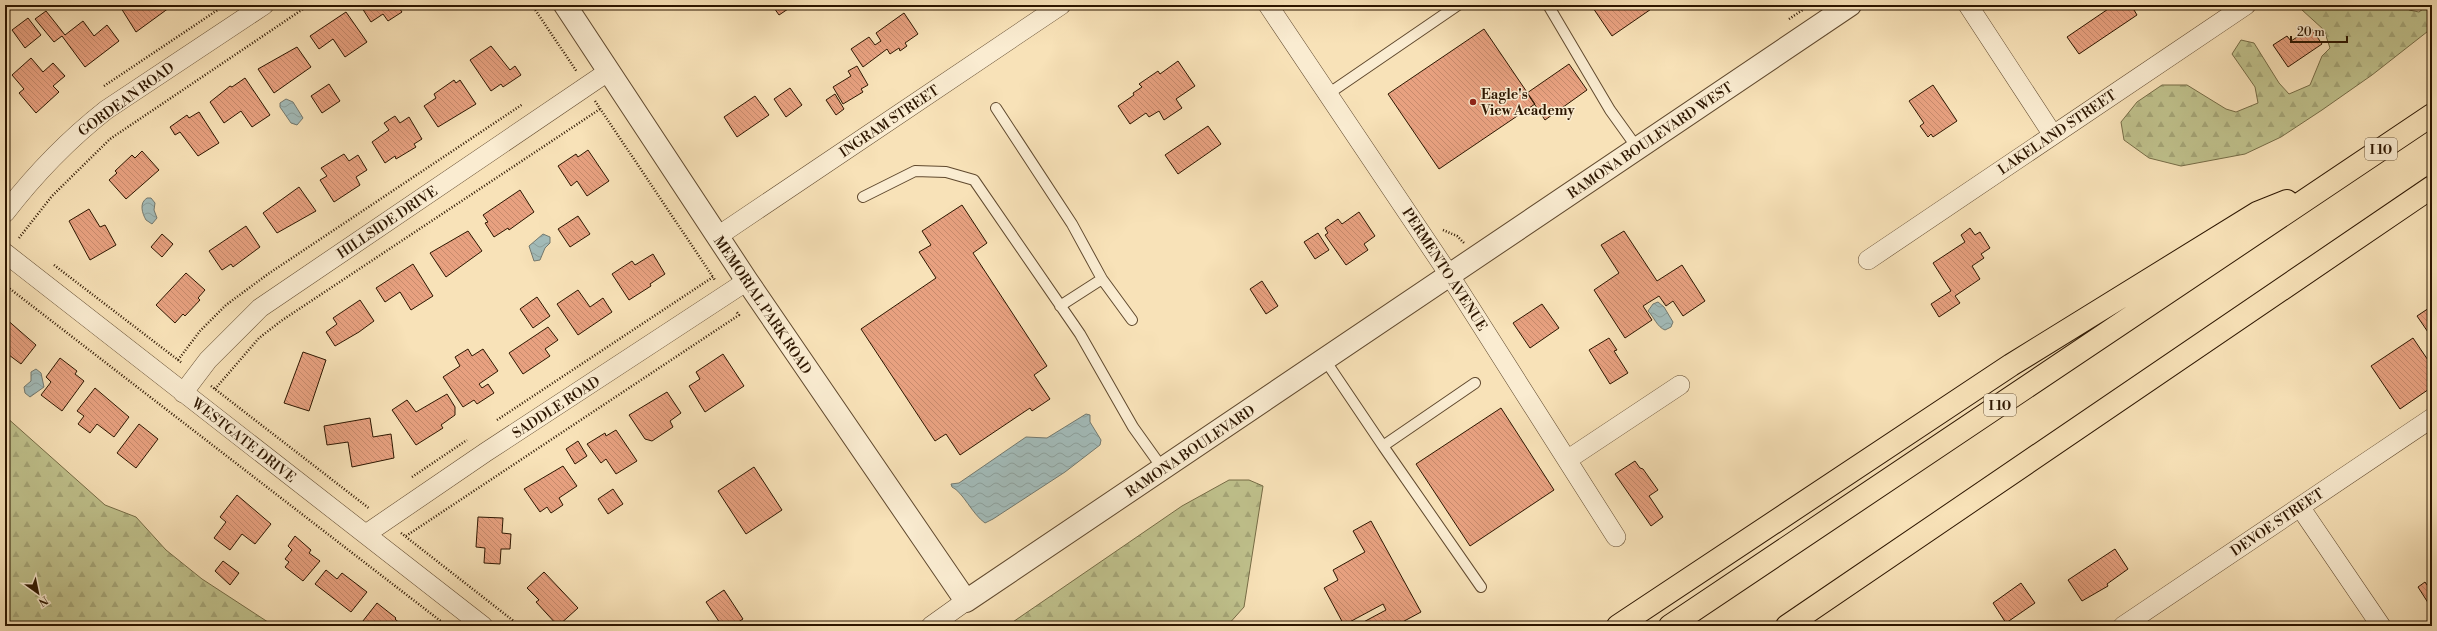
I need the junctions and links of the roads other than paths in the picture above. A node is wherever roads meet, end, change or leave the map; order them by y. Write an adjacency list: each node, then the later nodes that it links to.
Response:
1 (264, 5): 19 (street, GORDEAN ROAD)
2 (565, 5): 10 (street, MEMORIAL PARK ROAD)
3 (1061, 5): 20 (street, INGRAM STREET)
4 (1268, 5): 11 (street, PERMENTO AVENUE)
5 (1458, 5): 11 (lane)
6 (1548, 5): 15 (lane)
7 (1850, 5): 15 (street, RAMONA BOULEVARD WEST)
8 (1968, 5): 14 (street)
9 (2246, 5): 14 (street, LAKELAND STREET)
10 (609, 71): 20 (street, MEMORIAL PARK ROAD); 31 (street, HILLSIDE DRIVE)
11 (1328, 94): 23 (street, PERMENTO AVENUE)
12 (996, 108): 24 (lane)
13 (2432, 115): 16 (highway, I 10)
14 (2053, 135): 22 (street, LAKELAND STREET)
15 (1638, 149): 23 (street, RAMONA BOULEVARD WEST)
16 (2329, 184): 43 (highway); 44 (highway, I 10)
17 (2432, 187): 45 (highway)
18 (863, 197): 26 (lane)
19 (5, 212)
20 (718, 236): 25 (street, MEMORIAL PARK ROAD)
21 (5, 253): 31 (street, WESTGATE DRIVE)
22 (1868, 260)
23 (1450, 276): 28 (street, RAMONA BOULEVARD); 34 (street, PERMENTO AVENUE)
24 (1102, 279): 26 (lane); 27 (lane)
25 (747, 282): 37 (street, SADDLE ROAD); 40 (street, MEMORIAL PARK ROAD)
26 (1060, 306): 35 (lane)
27 (1132, 320)
28 (1325, 360): 33 (lane); 35 (street, RAMONA BOULEVARD)
29 (1475, 383): 33 (lane)
30 (1680, 385): 34 (street)
31 (183, 393): 37 (street, WESTGATE DRIVE)
32 (2432, 418): 36 (street, DEVOE STREET)
33 (1383, 446): 39 (lane)
34 (1567, 460): 38 (street, PERMENTO AVENUE)
35 (1163, 469): 40 (street, RAMONA BOULEVARD)
36 (2300, 507): 46 (street, DEVOE STREET); 47 (street)
37 (366, 534): 41 (street, WESTGATE DRIVE)
38 (1616, 537)
39 (1481, 587)
40 (966, 601): 42 (street, RAMONA BOULEVARD)
41 (483, 626)
42 (931, 626)
43 (1618, 626)
44 (1670, 626)
45 (1787, 626)
46 (2123, 626)
47 (2381, 626)

